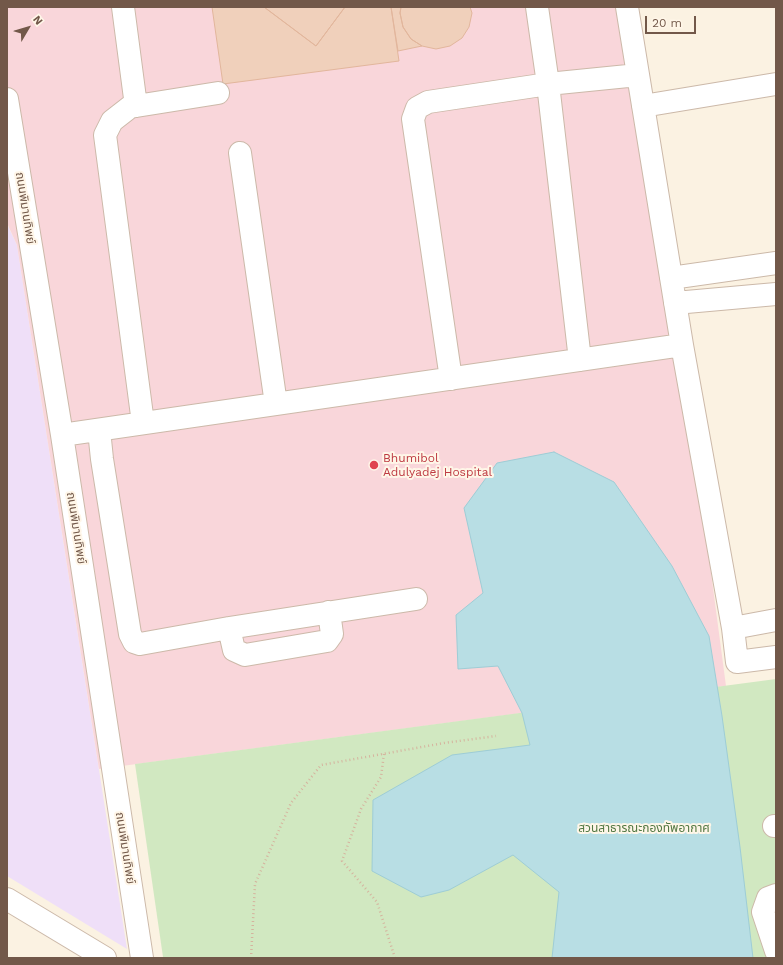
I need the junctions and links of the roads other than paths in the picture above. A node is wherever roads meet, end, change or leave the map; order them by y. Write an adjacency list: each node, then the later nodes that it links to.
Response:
1 (123, 7): 9 (street)
2 (537, 7): 5 (street)
3 (627, 7): 4 (street)
4 (638, 75): 5 (street); 10 (street)
5 (548, 84): 18 (street); 19 (street)
6 (776, 84): 10 (street)
7 (218, 93): 9 (street)
8 (7, 99): 12 (street, ถนนพิมานทิพย์)
9 (136, 106): 21 (street)
10 (643, 106): 14 (street)
11 (240, 153): 20 (street)
12 (15, 202): 23 (street, ถนนพิมานทิพย์)
13 (776, 263): 14 (street)
14 (671, 278): 16 (street)
15 (776, 294): 16 (street)
16 (675, 302): 17 (street)
17 (682, 345): 18 (street); 28 (street)
18 (580, 360): 19 (street)
19 (451, 379): 20 (street)
20 (276, 404): 21 (street)
21 (143, 423): 22 (street)
22 (99, 430): 23 (street); 27 (street)
23 (62, 435): 34 (street, ถนนพิมานทิพย์)
24 (416, 598): 25 (street)
25 (329, 612): 27 (street); 27 (street)
26 (776, 620): 28 (street)
27 (229, 628)
28 (733, 628): 29 (street)
29 (776, 657)
30 (776, 895): 32 (street)
31 (7, 899): 33 (street)
32 (776, 951)
33 (105, 958)
34 (142, 958)

